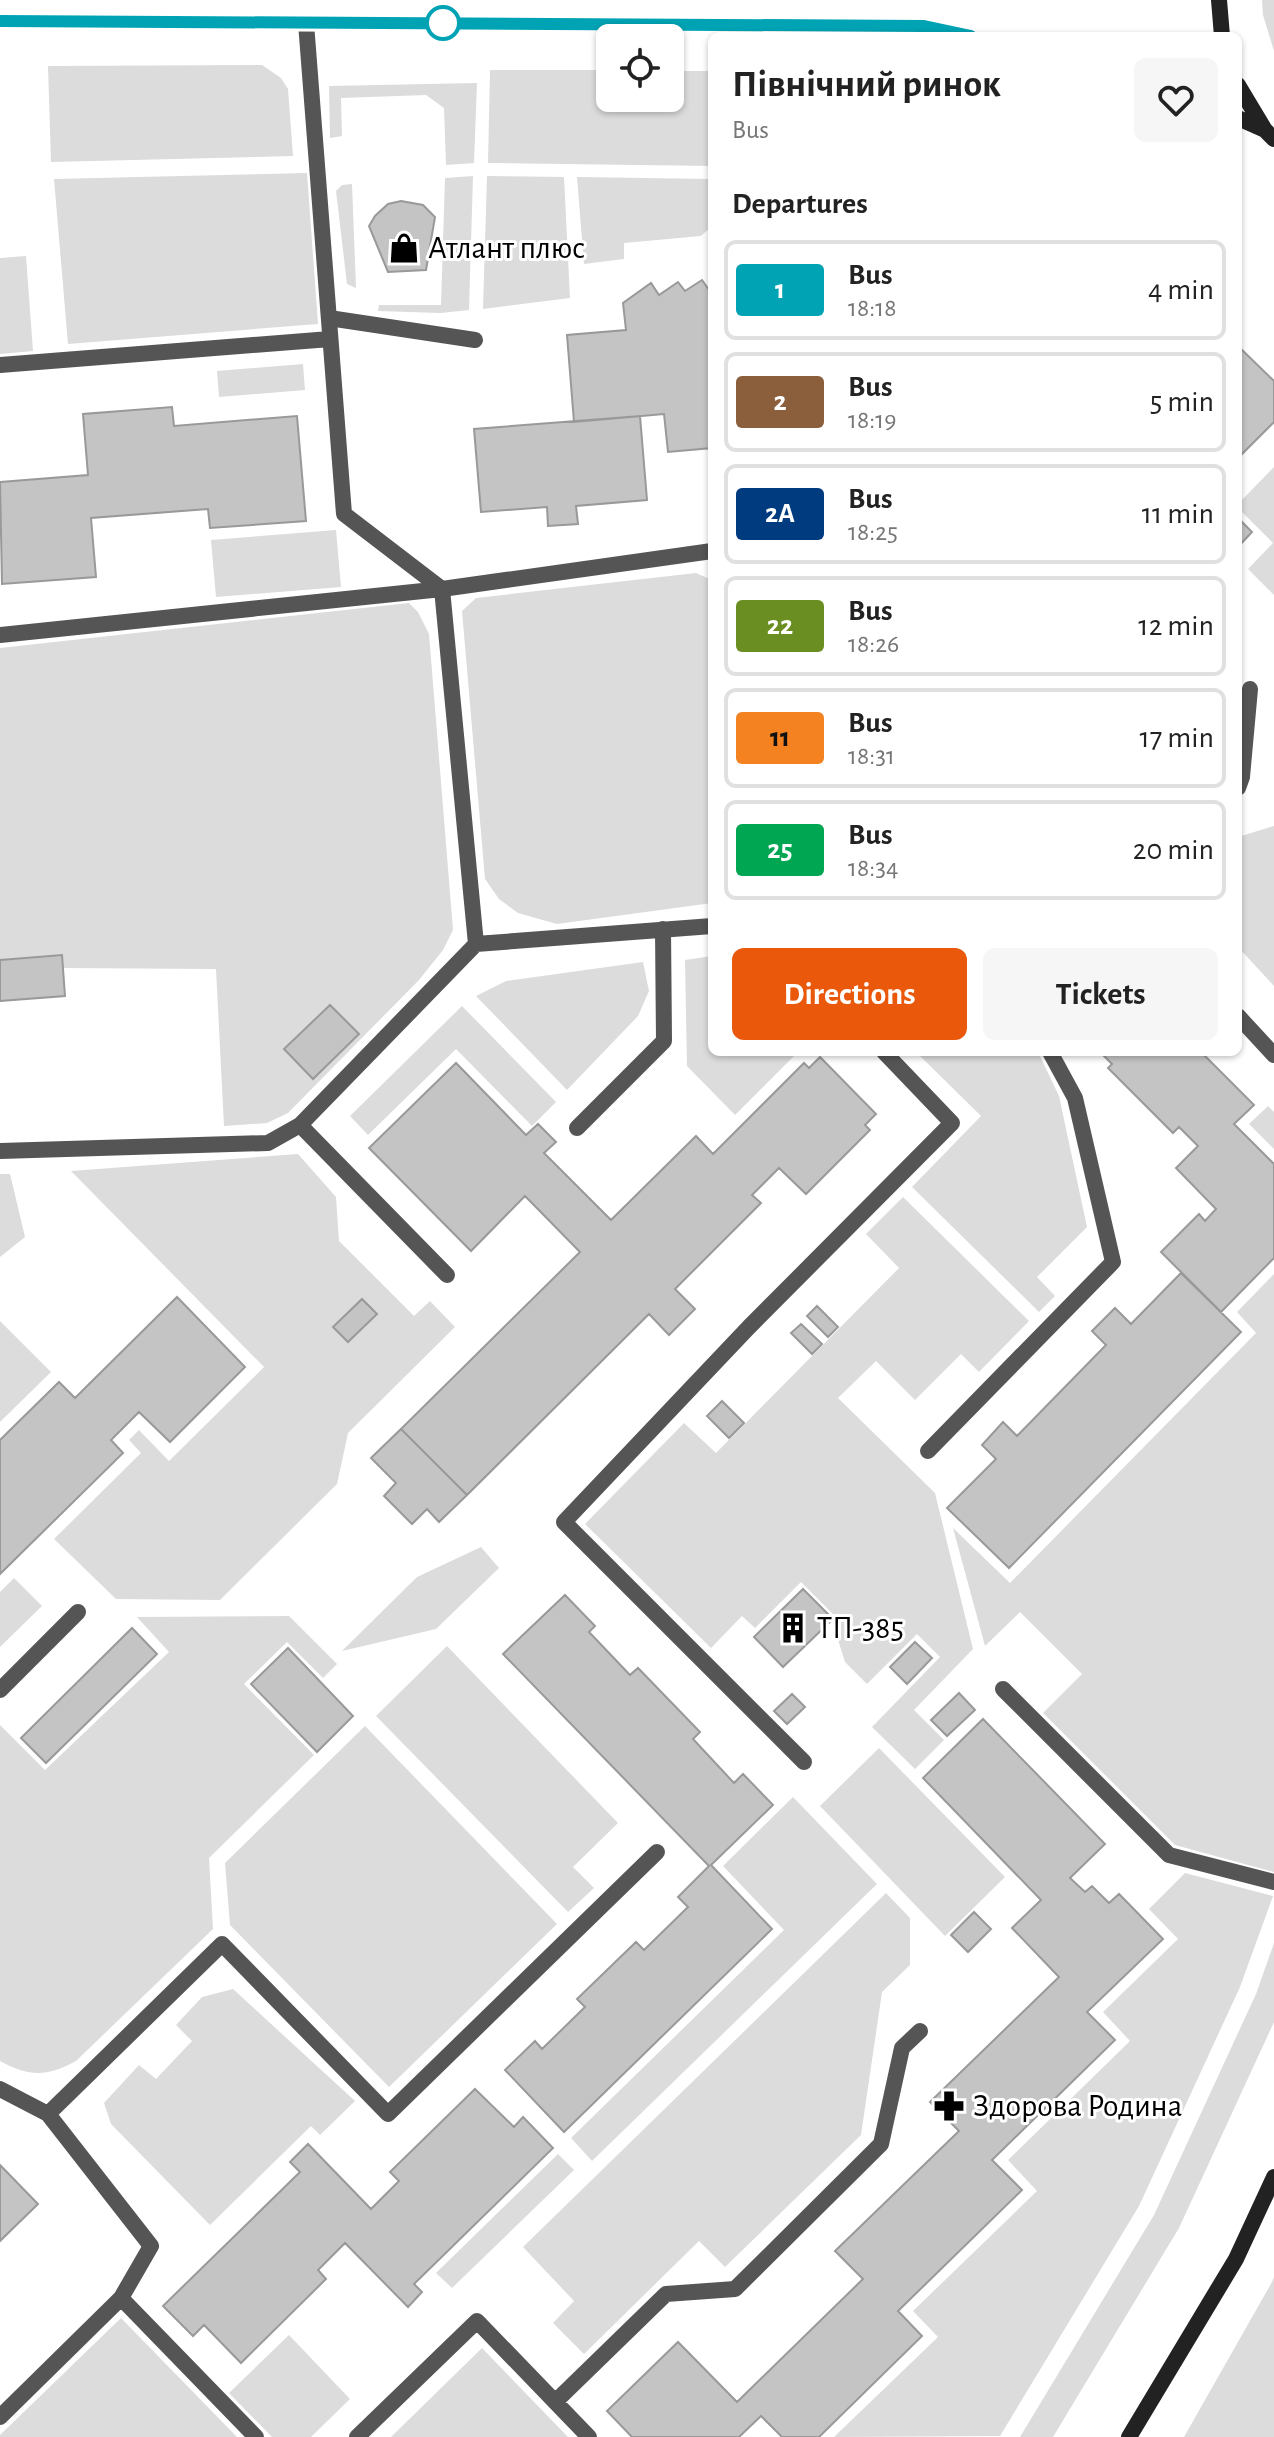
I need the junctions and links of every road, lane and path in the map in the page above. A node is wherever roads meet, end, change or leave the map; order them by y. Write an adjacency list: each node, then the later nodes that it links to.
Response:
1 (1219, 0): 6 (main road)
2 (0, 21): 3 (main road)
3 (306, 23): 4 (main road); 10 (lane)
4 (783, 30): 5 (main road)
5 (952, 32)
6 (1222, 32)
7 (1242, 91): 9 (main road)
8 (1242, 120): 9 (main road)
9 (1270, 134)
10 (329, 318): 11 (lane); 12 (lane)
11 (330, 339): 13 (lane); 15 (lane)
12 (475, 340)
13 (0, 365)
14 (708, 552): 15 (lane)
15 (442, 589): 16 (lane); 21 (lane)
16 (0, 635)
17 (1250, 689): 18 (lane)
18 (1242, 777)
19 (708, 926): 20 (lane)
20 (663, 929): 21 (lane); 27 (lane)
21 (476, 944): 26 (lane)
22 (1242, 1020): 23 (lane)
23 (1274, 1055)
24 (888, 1056): 34 (lane)
25 (1052, 1056): 30 (lane)
26 (300, 1125): 28 (lane); 29 (lane)
27 (577, 1128)
28 (0, 1151)
29 (447, 1275)
30 (928, 1451)
31 (78, 1612): 33 (lane)
32 (1003, 1689): 36 (lane)
33 (0, 1690)
34 (804, 1762)
35 (657, 1852): 39 (lane)
36 (1274, 1882)
37 (920, 2031): 42 (lane)
38 (0, 2089): 39 (lane)
39 (48, 2114): 41 (lane)
40 (1274, 2177): 47 (main road)
41 (121, 2298): 43 (lane); 44 (lane)
42 (555, 2402): 45 (lane); 46 (lane)
43 (0, 2417)
44 (256, 2437)
45 (357, 2437)
46 (589, 2437)
47 (1129, 2437)

